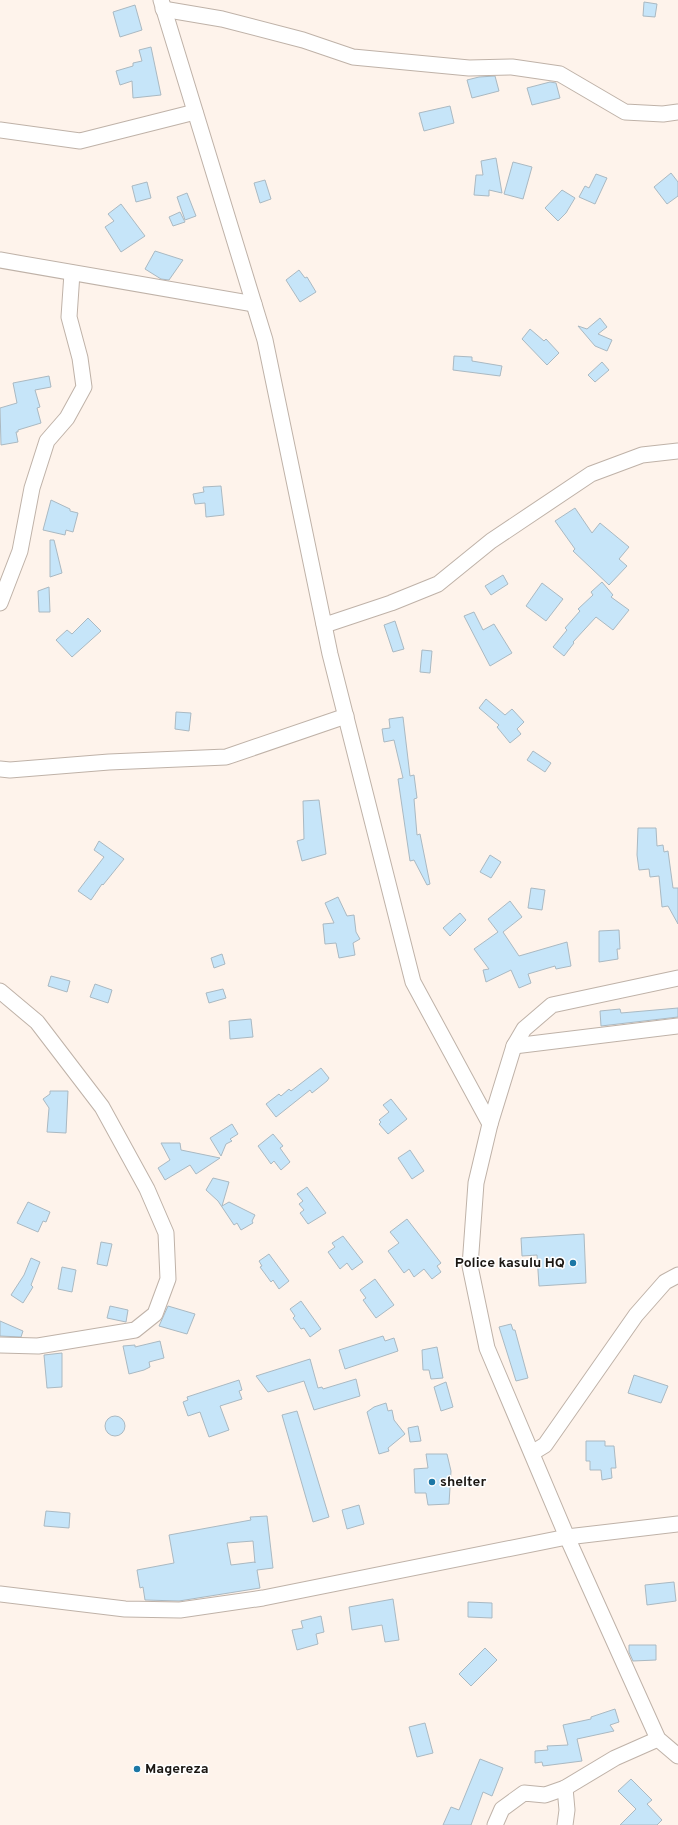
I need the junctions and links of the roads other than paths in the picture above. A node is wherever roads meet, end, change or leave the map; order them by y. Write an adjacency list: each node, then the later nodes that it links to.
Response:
1 (162, 5): 2 (street); 3 (street)
2 (195, 112): 4 (street); 7 (street)
3 (678, 112)
4 (0, 130)
5 (0, 260): 6 (street)
6 (72, 273): 7 (street); 9 (street)
7 (254, 304): 10 (street)
8 (678, 451): 10 (street)
9 (0, 603)
10 (324, 624): 11 (street)
11 (346, 716): 12 (street); 17 (street)
12 (0, 769)
13 (678, 978): 16 (street)
14 (0, 991): 19 (street)
15 (678, 1026): 16 (street)
16 (514, 1046): 17 (street)
17 (490, 1124): 20 (street)
18 (678, 1274): 20 (street)
19 (0, 1345)
20 (532, 1453): 22 (street)
21 (678, 1524): 22 (street)
22 (567, 1537): 23 (street); 24 (street)
23 (0, 1594)
24 (658, 1739): 25 (street); 26 (street)
25 (678, 1756)
26 (565, 1788): 27 (street); 28 (street)
27 (494, 1825)
28 (565, 1825)

